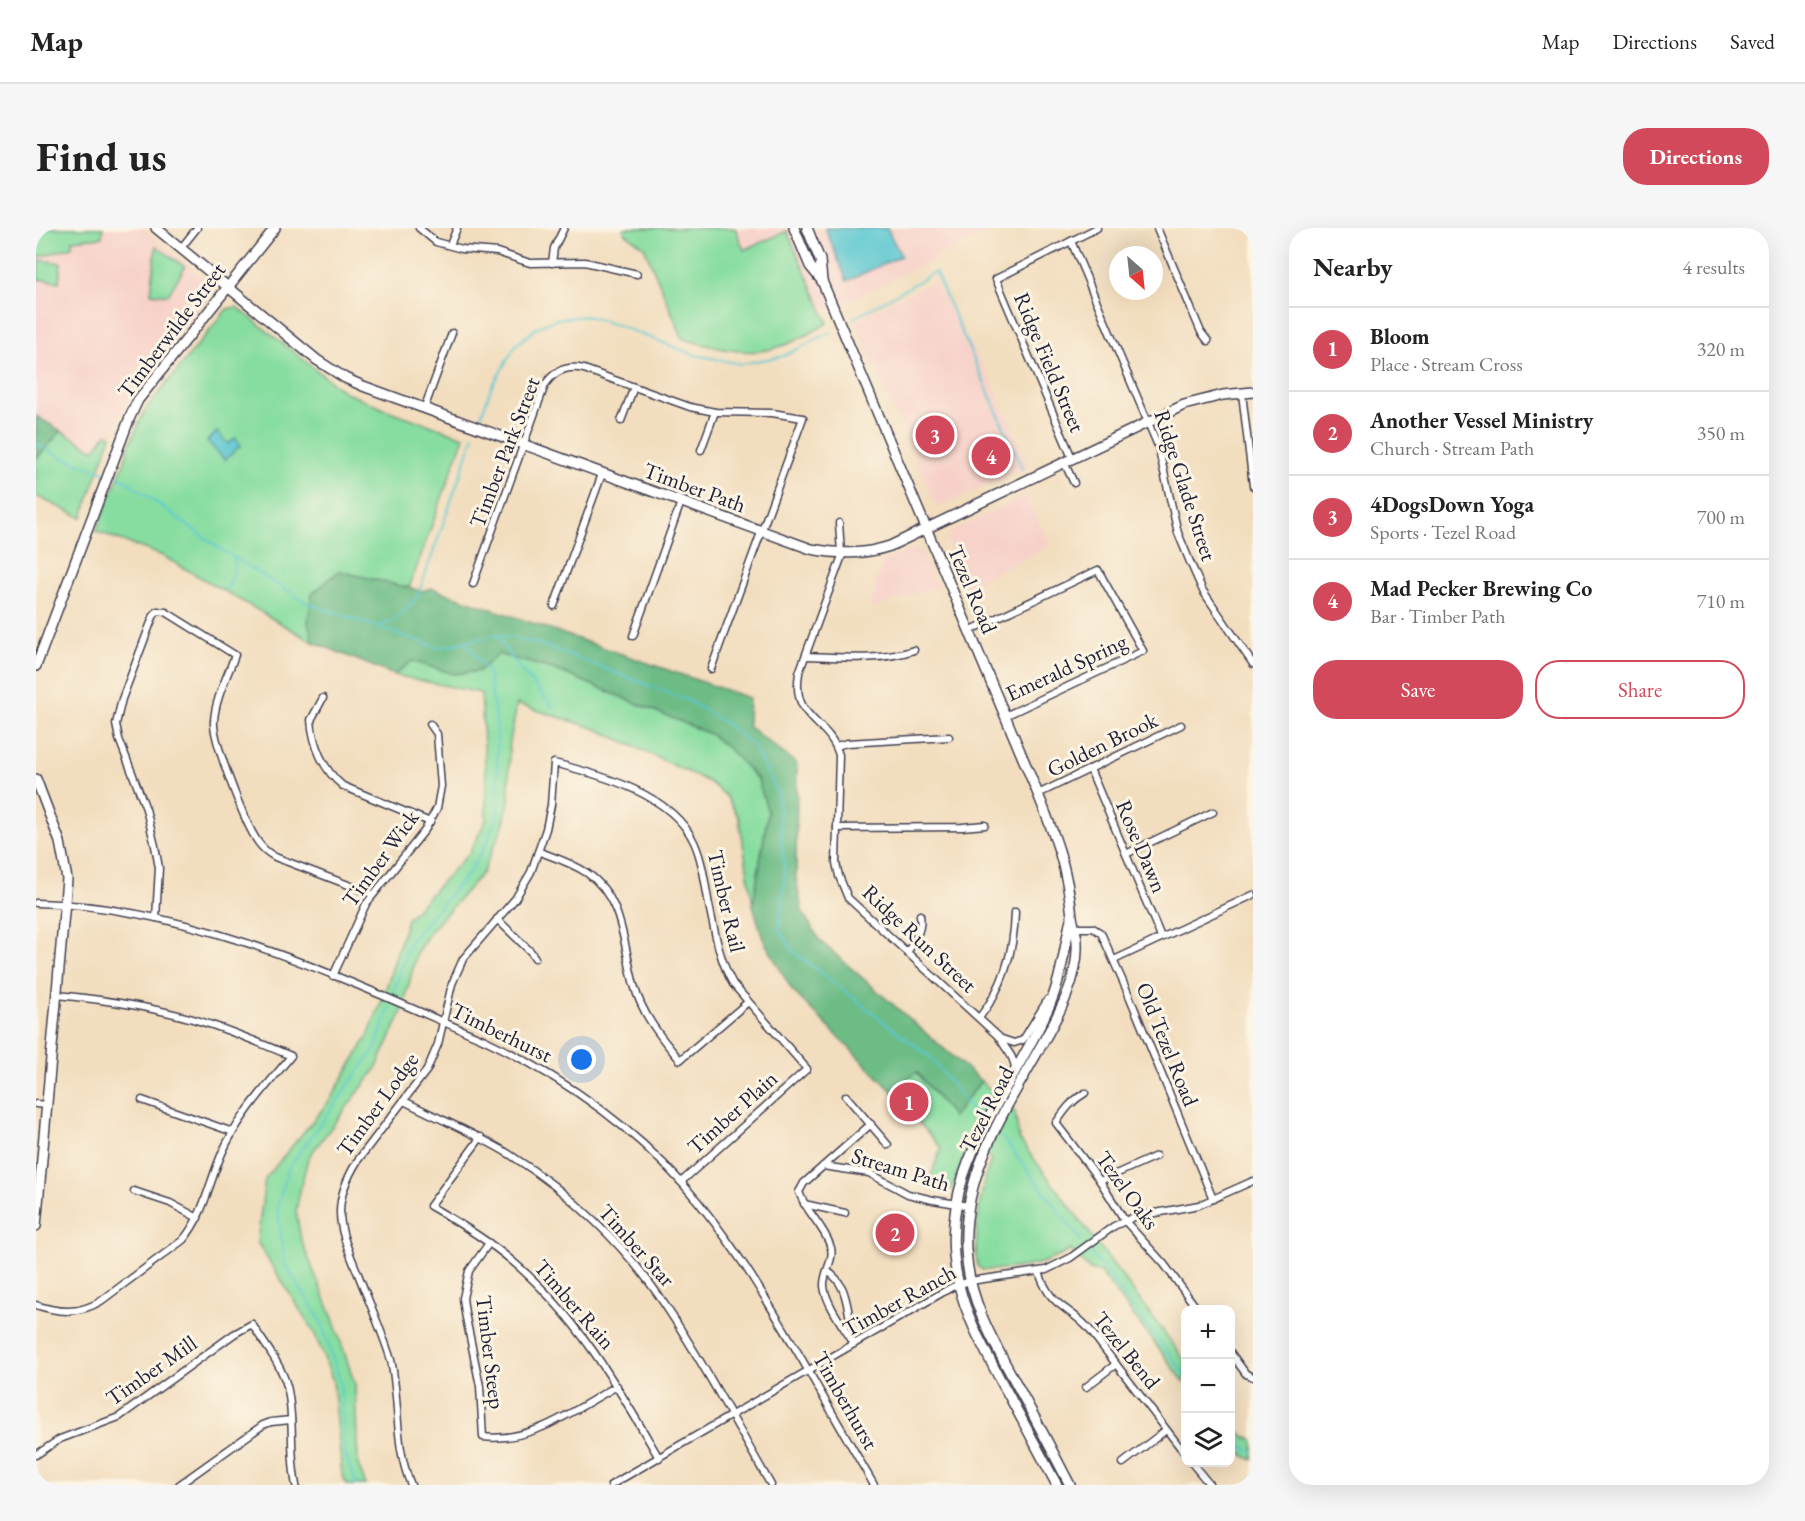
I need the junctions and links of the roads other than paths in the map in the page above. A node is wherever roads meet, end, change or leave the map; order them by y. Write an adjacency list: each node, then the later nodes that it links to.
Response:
1 (156, 228): 13 (street, Timber Path)
2 (197, 228): 13 (street)
3 (276, 228): 17 (street, Timberwilde Street)
4 (419, 228): 12 (street)
5 (457, 228): 12 (street)
6 (564, 228): 14 (street)
7 (794, 228): 16 (street, Tezel Road)
8 (807, 228): 16 (street, Tezel Road)
9 (1097, 228): 11 (street)
10 (1157, 228): 19 (street)
11 (1071, 241): 26 (street, Ridge Glade Street); 29 (street, Ridge Field Street)
12 (450, 245): 14 (street)
13 (181, 248): 17 (street, Timber Path)
14 (552, 263): 15 (street)
15 (637, 274)
16 (822, 281): 35 (street, Tezel Road)
17 (228, 286): 23 (street, Timber Path); 45 (street, Timberwilde Street)
18 (452, 333): 23 (street)
19 (1208, 341)
20 (634, 387): 24 (street, Timber Park Street); 25 (street); 27 (street, Timber Park Street)
21 (1253, 392): 22 (street, Timber Path)
22 (1242, 393): 26 (street, Timber Path); 32 (street)
23 (424, 409): 27 (street, Timber Path)
24 (715, 412): 28 (street); 36 (street, Timber Park Street)
25 (621, 422)
26 (1148, 422): 29 (street, Timber Path); 44 (street, Ridge Glade Street)
27 (523, 445): 30 (street, Timber Path); 38 (street, Timber Park Street)
28 (701, 450)
29 (1068, 460): 31 (street, Ridge Field Street); 35 (street, Timber Path)
30 (602, 474): 33 (street, Timber Path); 39 (street)
31 (1074, 483)
32 (1253, 486)
33 (681, 502): 36 (street, Timber Path); 41 (street)
34 (839, 524): 37 (street)
35 (926, 529): 37 (street, Timber Path); 40 (street, Tezel Road)
36 (761, 531): 37 (street, Timber Path); 46 (street)
37 (842, 553): 43 (street)
38 (473, 584)
39 (555, 606)
40 (969, 631): 48 (street, Tezel Road); 48 (street, Emerald Spring)
41 (633, 636)
42 (914, 650): 43 (street)
43 (806, 656): 52 (street)
44 (1253, 664)
45 (36, 666)
46 (711, 669)
47 (323, 698): 58 (street)
48 (1005, 716): 56 (street, Tezel Road)
49 (430, 724): 58 (street, Timber Wick)
50 (1181, 725): 54 (street, Golden Brook)
51 (949, 737): 52 (street)
52 (836, 746): 60 (street, Ridge Run Street)
53 (554, 763): 61 (street, Timber Lodge); 79 (street, Timber Rail)
54 (1090, 769): 56 (street, Golden Brook); 62 (street, Rose Dawn)
55 (36, 779): 66 (street)
56 (1038, 794): 71 (street, Tezel Road)
57 (1213, 812): 62 (street)
58 (430, 822): 63 (street, Timber Wick)
59 (985, 825): 60 (street)
60 (837, 828): 73 (street, Ridge Run Street)
61 (540, 852): 70 (street, Timber Lodge); 79 (street)
62 (1126, 854): 72 (street, Rose Dawn)
63 (372, 894): 69 (street); 76 (street, Timber Wick)
64 (1253, 895): 72 (street)
65 (36, 903): 66 (street, Timberhurst)
66 (65, 905): 69 (street, Timberhurst); 78 (street)
67 (1015, 912): 80 (street)
68 (920, 915): 73 (street)
69 (156, 918): 76 (street, Timberhurst)
70 (497, 920): 74 (street); 81 (street, Timber Lodge)
71 (1072, 928): 75 (street, Old Tezel Road); 77 (street, Tezel Road); 104 (street, Tezel Road)
72 (1161, 937): 75 (street)
73 (907, 953): 80 (street, Ridge Run Street)
74 (535, 958)
75 (1114, 960): 101 (street, Old Tezel Road)
76 (333, 976): 81 (street, Timberhurst)
77 (1057, 985): 82 (street); 84 (street, Tezel Road)
78 (57, 995): 90 (street); 92 (street)
79 (748, 1002): 83 (street, Timber Rail)
80 (979, 1018): 82 (street, Ridge Run Street)
81 (443, 1022): 88 (street, Timber Lodge); 99 (street, Timberhurst)
82 (999, 1037): 84 (street, Ridge Run Street)
83 (807, 1069): 99 (street, Timber Plain)
84 (1015, 1070): 103 (street, Tezel Road)
85 (1085, 1093): 97 (street, Tezel Oaks)
86 (846, 1096): 91 (street)
87 (142, 1100): 92 (street)
88 (404, 1101): 93 (street, Timber Star); 134 (street, Timber Lodge)
89 (36, 1104): 90 (street)
90 (46, 1105): 108 (street)
91 (871, 1124): 94 (street); 96 (street)
92 (233, 1132): 106 (street)
93 (481, 1137): 109 (street, Timber Rain); 124 (street, Timber Star)
94 (888, 1145)
95 (1156, 1156): 97 (street)
96 (823, 1166): 102 (street); 103 (street, Stream Path)
97 (1100, 1181): 107 (street, Tezel Oaks)
98 (1253, 1181): 101 (street, Timber Ranch)
99 (681, 1182): 120 (street, Timberhurst)
100 (134, 1191): 106 (street)
101 (1213, 1199): 107 (street, Timber Ranch)
102 (804, 1204): 105 (street); 110 (street)
103 (957, 1204): 104 (street, Stream Path); 113 (street, Tezel Road)
104 (969, 1206): 112 (street, Tezel Road)
105 (845, 1213)
106 (198, 1218): 114 (street)
107 (1125, 1221): 111 (street, Timber Ranch); 115 (street, Tezel Oaks)
108 (36, 1226)
109 (489, 1243): 122 (street, Timber Rain); 122 (street, Timber Steep)
110 (827, 1271): 116 (street); 116 (street)
111 (1039, 1272): 112 (street, Timber Ranch); 119 (street, Tezel Bend)
112 (970, 1281): 113 (street, Timber Ranch); 139 (street, Tezel Road)
113 (958, 1285): 117 (street, Timber Ranch); 138 (street, Tezel Road)
114 (36, 1305)
115 (1194, 1305)
116 (844, 1327): 117 (street)
117 (854, 1344): 120 (street, Timber Ranch)
118 (1235, 1359): 121 (street)
119 (1116, 1364): 123 (street); 126 (street, Tezel Bend)
120 (808, 1371): 124 (street, Timber Ranch); 137 (street, Timberhurst)
121 (1253, 1377)
122 (617, 1386): 129 (street, Timber Rain)
123 (1086, 1387)
124 (730, 1415): 129 (street, Timber Ranch); 136 (street, Timber Star)
125 (291, 1420): 128 (street, Timber Mill); 132 (street); 133 (street)
126 (1166, 1430): 127 (street, Tezel Bend); 130 (street)
127 (1181, 1450)
128 (36, 1455)
129 (658, 1458): 135 (street, Timber Ranch)
130 (1123, 1463)
131 (1195, 1467): 140 (street)
132 (179, 1485)
133 (296, 1485)
134 (411, 1485)
135 (611, 1485)
136 (771, 1485)
137 (874, 1485)
138 (1057, 1485)
139 (1070, 1485)
140 (1210, 1485)

